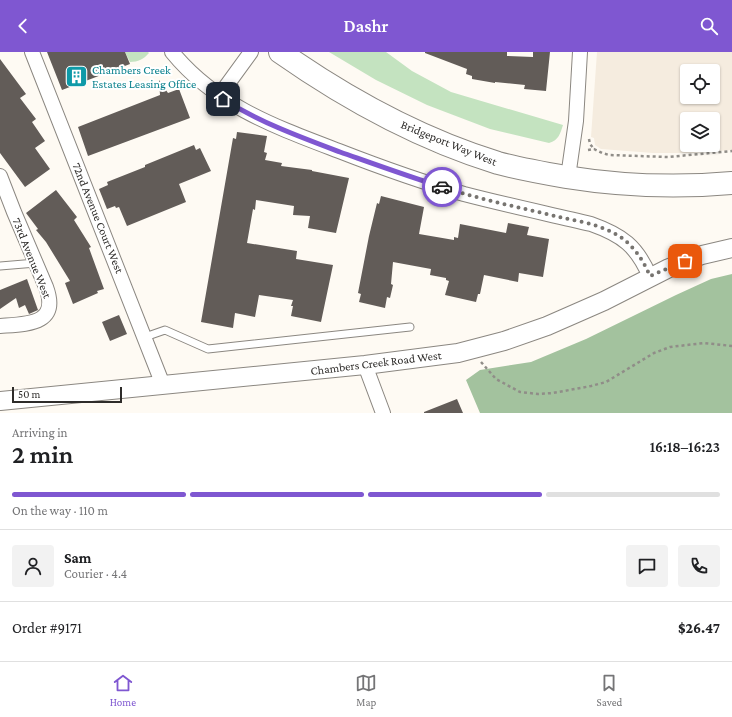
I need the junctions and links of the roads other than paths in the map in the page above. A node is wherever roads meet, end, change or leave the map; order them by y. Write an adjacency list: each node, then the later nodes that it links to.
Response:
1 (32, 52): 17 (street, 72nd Avenue Court West)
2 (172, 52): 6 (street)
3 (251, 52): 6 (street)
4 (280, 52): 8 (main road, Bridgeport Way West)
5 (580, 52): 8 (street)
6 (219, 96): 14 (street)
7 (0, 176): 10 (street, 73rd Avenue West)
8 (568, 177): 9 (main road, Bridgeport Way West)
9 (732, 183)
10 (7, 212): 12 (street, 73rd Avenue West)
11 (732, 248): 14 (street, Chambers Creek Road West)
12 (36, 263): 13 (lane); 15 (street, 73rd Avenue West)
13 (0, 266)
14 (650, 276): 18 (street, Chambers Creek Road West)
15 (0, 326)
16 (410, 327): 17 (lane)
17 (144, 338): 19 (street, 72nd Avenue Court West)
18 (364, 365): 19 (street, Chambers Creek Road West); 21 (street)
19 (163, 385): 20 (street, Chambers Creek Road West)
20 (0, 401)
21 (383, 413)

